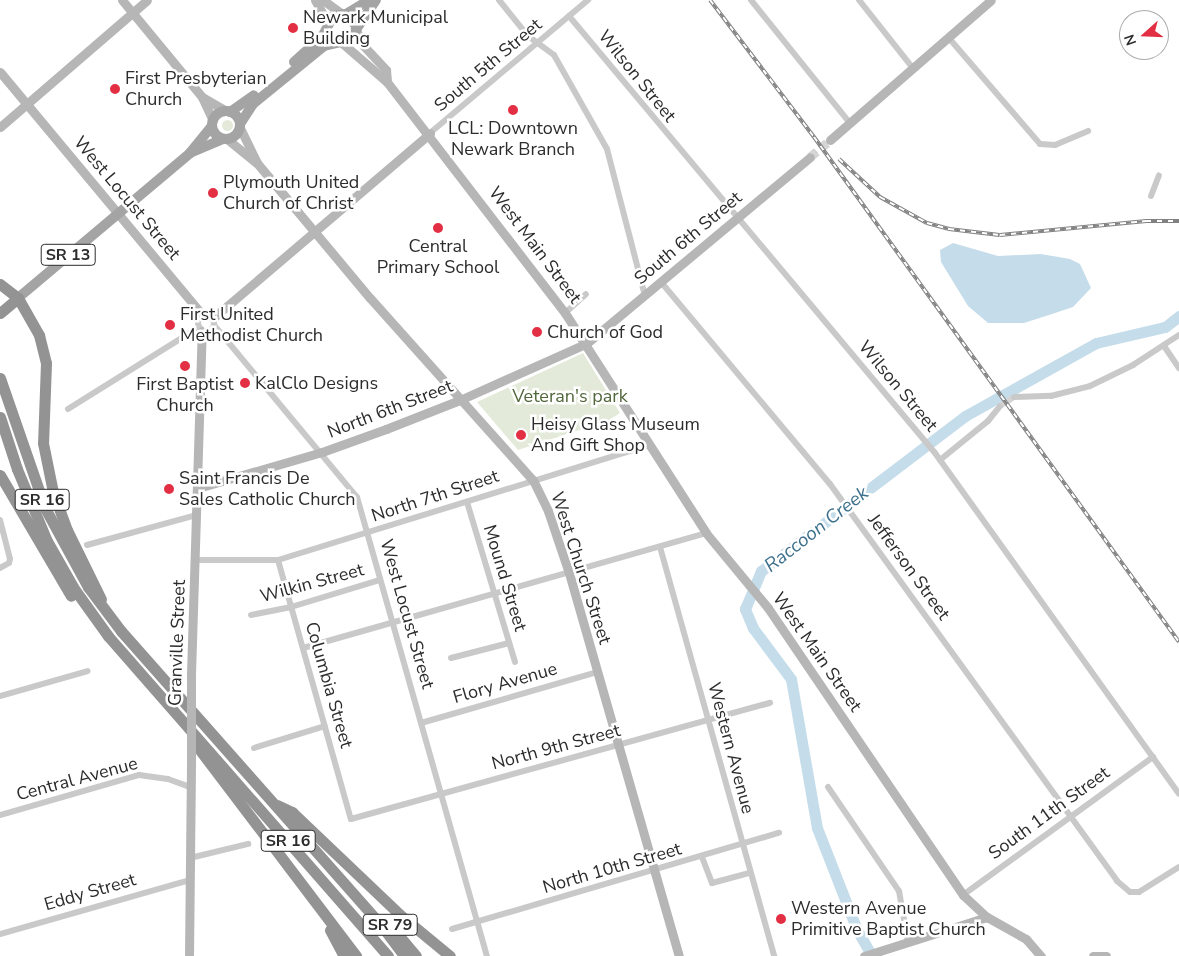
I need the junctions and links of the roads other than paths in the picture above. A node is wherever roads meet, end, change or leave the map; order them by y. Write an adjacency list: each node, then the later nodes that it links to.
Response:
1 (122, 0): 12 (street)
2 (147, 0): 12 (street)
3 (315, 0): 15 (street)
4 (323, 0): 13 (street)
5 (369, 0): 13 (main road)
6 (376, 0): 16 (main road)
7 (499, 0): 19 (street)
8 (588, 0): 14 (street, South 5th Street)
9 (751, 0): 26 (street)
10 (859, 0): 20 (street)
11 (991, 0): 17 (street)
12 (132, 12): 23 (street); 24 (street)
13 (344, 14): 15 (main road); 16 (main road)
14 (569, 16): 19 (street, South 5th Street); 40 (street, Wilson Street)
15 (327, 24): 18 (main road); 25 (main road)
16 (356, 28): 18 (main road); 22 (street)
17 (948, 36): 20 (street); 30 (street)
18 (340, 42): 22 (street); 28 (main road)
19 (538, 42): 31 (street, South 5th Street); 45 (street)
20 (912, 67): 26 (street)
21 (0, 72): 24 (street, West Locust Street)
22 (388, 82): 31 (street, West Main Street)
23 (202, 97): 25 (street); 27 (street)
24 (25, 102): 29 (street); 39 (street, West Locust Street)
25 (228, 112): 27 (main road); 28 (main road)
26 (849, 122): 33 (street)
27 (212, 124): 32 (main road); 34 (main road, SR 13)
28 (240, 126): 32 (main road); 36 (street, West Church Street)
29 (0, 127)
30 (1088, 131)
31 (430, 133): 41 (street); 48 (street, West Main Street)
32 (225, 139): 34 (main road, SR 13); 36 (street, West Church Street)
33 (830, 140)
34 (190, 153): 39 (main road, SR 13)
35 (810, 157): 40 (street, South 6th Street)
36 (257, 163): 41 (street, West Church Street)
37 (1160, 175): 38 (street)
38 (1151, 196)
39 (119, 213): 46 (main road, SR 13); 49 (street, West Locust Street)
40 (737, 219): 42 (street, South 6th Street); 64 (street, Wilson Street)
41 (314, 232): 50 (street); 58 (street, West Church Street)
42 (661, 282): 45 (street, South 6th Street); 107 (street, Jefferson Street)
43 (0, 284): 46 (highway)
44 (586, 294): 48 (street)
45 (645, 296): 53 (street, South 6th Street)
46 (18, 298): 47 (highway, SR 13); 82 (highway)
47 (0, 313)
48 (566, 313): 53 (street, West Main Street)
49 (203, 316): 50 (street); 51 (street)
50 (214, 322): 51 (street); 63 (street, West Locust Street)
51 (201, 329): 60 (street); 67 (street, Granville Street)
52 (1179, 335): 54 (street)
53 (587, 343): 58 (street, North 6th Street); 62 (street, West Main Street)
54 (1164, 346): 55 (street); 57 (street)
55 (1179, 368)
56 (0, 378): 82 (highway, SR 16)
57 (1014, 398)
58 (462, 399): 63 (street, North 6th Street); 66 (street, West Church Street)
59 (1000, 406): 64 (street)
60 (68, 409)
61 (0, 417): 85 (highway, SR 16)
62 (650, 445): 66 (street, North 7th Street); 71 (street, West Main Street)
63 (322, 452): 67 (street, North 6th Street); 72 (street, West Locust Street)
64 (940, 460): 100 (street, Wilson Street)
65 (0, 475): 85 (highway)
66 (533, 480): 68 (street, North 7th Street); 78 (street, West Church Street)
67 (198, 488): 69 (street, Granville Street)
68 (466, 502): 72 (street, North 7th Street); 80 (street, Mound Street)
69 (197, 515): 73 (street); 75 (street, Granville Street)
70 (0, 520): 77 (street)
71 (706, 533): 74 (street); 118 (street, West Main Street)
72 (367, 534): 76 (street, North 7th Street); 79 (street, West Locust Street)
73 (87, 545)
74 (660, 547): 78 (street); 94 (street, Western Avenue)
75 (196, 560): 76 (street, North 7th Street); 102 (street, Granville Street, bridge)
76 (278, 560): 81 (street, Columbia Street)
77 (3, 567)
78 (570, 574): 80 (street); 91 (street, West Church Street)
79 (380, 580): 81 (street, Wilkin Street); 84 (street, West Locust Street)
80 (494, 594): 84 (street); 86 (street, Mound Street)
81 (292, 607): 83 (street, Wilkin Street); 87 (street, Columbia Street)
82 (106, 612): 105 (highway, SR 16)
83 (251, 615)
84 (393, 623): 87 (street); 95 (street, West Locust Street)
85 (108, 636): 97 (highway, SR 16)
86 (509, 643): 88 (street); 89 (street, Mound Street)
87 (303, 648): 96 (street, Columbia Street)
88 (451, 658)
89 (515, 662)
90 (88, 671): 92 (street)
91 (598, 672): 95 (street, Flory Avenue); 98 (street, West Church Street)
92 (0, 696)
93 (770, 702): 94 (street, North 9th Street)
94 (709, 720): 98 (street, North 9th Street); 111 (street, Western Avenue)
95 (421, 723): 104 (street, West Locust Street)
96 (325, 726): 99 (street); 108 (street, Columbia Street)
97 (187, 727): 121 (highway, SR 79); 129 (highway, SR 16)
98 (618, 745): 104 (street, North 9th Street); 115 (street, West Church Street)
99 (254, 748)
100 (1153, 756): 103 (street, Wilson Street); 107 (street, South 11th Street)
101 (828, 786): 125 (street)
102 (190, 787): 106 (street, Central Avenue); 113 (street, Granville Street)
103 (1179, 794)
104 (441, 795): 108 (street, North 9th Street); 122 (street, West Locust Street)
105 (270, 801): 119 (highway, SR 16); 132 (highway)
106 (0, 815)
107 (1071, 816): 114 (street, Jefferson Street); 118 (street, South 11th Street)
108 (351, 819)
109 (779, 833): 111 (street, North 10th Street)
110 (248, 844): 113 (street)
111 (741, 845): 112 (street, North 10th Street); 116 (street, Western Avenue)
112 (702, 857): 115 (street, North 10th Street); 116 (street)
113 (190, 858): 117 (street, Granville Street)
114 (1179, 867)
115 (654, 870): 122 (street, North 10th Street); 134 (street, West Church Street)
116 (749, 873): 135 (street, Western Avenue)
117 (189, 880): 124 (street, Eddy Street); 126 (street, Granville Street)
118 (963, 895): 120 (street, West Main Street)
119 (359, 900): 130 (highway, SR 16); 131 (highway, SR 79)
120 (987, 916): 125 (street); 137 (street, West Main Street)
121 (328, 918): 127 (highway); 128 (highway, SR 79)
122 (478, 921): 123 (street, North 10th Street); 133 (street, West Locust Street)
123 (452, 929)
124 (0, 934)
125 (908, 942): 136 (street)
126 (189, 956)
127 (344, 956)
128 (356, 956)
129 (388, 956)
130 (404, 956)
131 (416, 956)
132 (450, 956)
133 (487, 956)
134 (679, 956)
135 (774, 956)
136 (864, 956)
137 (1041, 956)
138 (1093, 956): 139 (street)
139 (1106, 956)

